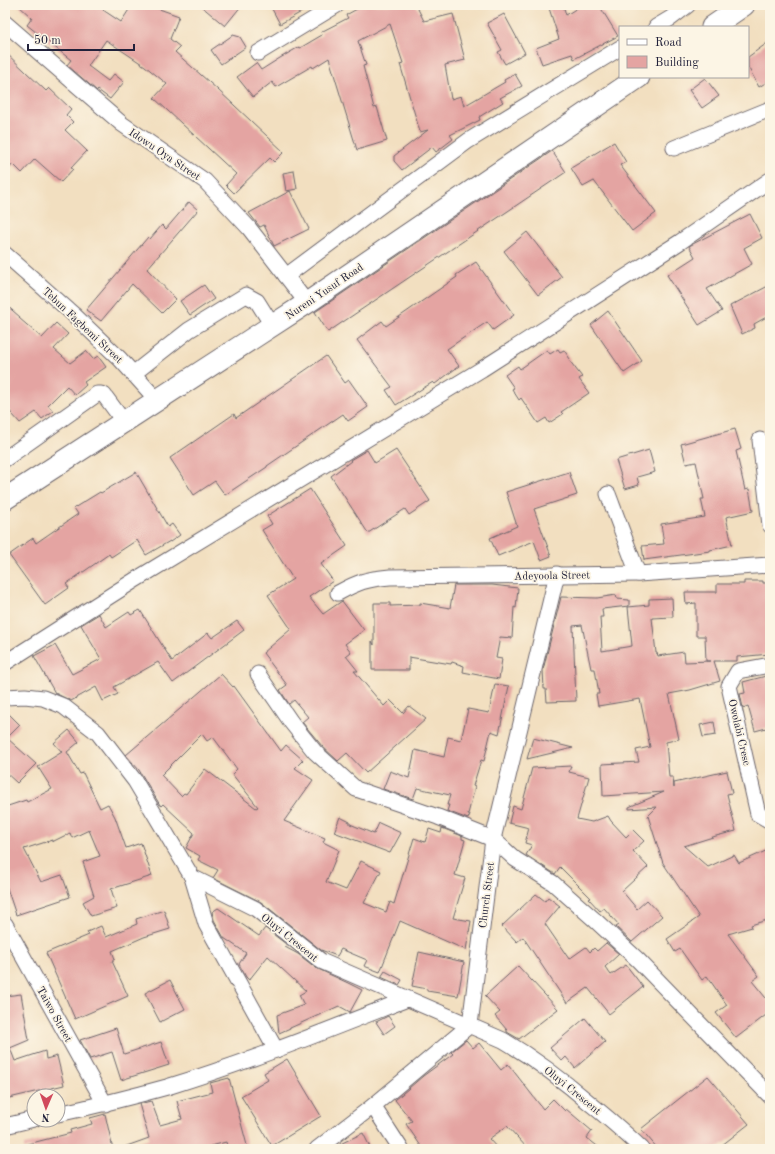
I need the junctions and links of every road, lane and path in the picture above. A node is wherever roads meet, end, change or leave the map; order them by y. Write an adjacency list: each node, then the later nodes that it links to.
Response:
1 (337, 5): 8 (street)
2 (688, 5): 5 (street)
3 (744, 5): 6 (street)
4 (5, 23): 14 (street, Idowu Oya Street)
5 (658, 26)
6 (713, 26)
7 (619, 49): 14 (street)
8 (258, 53)
9 (638, 78): 15 (street, Nureni Yusuf Road)
10 (770, 109): 11 (street)
11 (674, 148)
12 (770, 180): 29 (street)
13 (5, 254): 17 (street, Tebun Fagbemi Street)
14 (286, 276): 15 (street, Idowu Oya Street)
15 (307, 304): 16 (street, Nureni Yusuf Road)
16 (272, 325): 17 (street); 18 (street, Nureni Yusuf Road)
17 (133, 374): 18 (street, Tebun Fagbemi Street)
18 (157, 400): 19 (street, Nureni Yusuf Road)
19 (124, 422): 21 (street); 23 (street, Nureni Yusuf Road)
20 (760, 440): 24 (street)
21 (5, 459)
22 (608, 494): 27 (street)
23 (5, 499)
24 (770, 524)
25 (770, 565): 27 (street, Adeyoola Street)
26 (557, 574): 27 (street, Adeyoola Street); 28 (street, Adeyoola Street); 34 (street, Church Street)
27 (638, 574)
28 (338, 593)
29 (5, 663)
30 (770, 665): 33 (street, Owolabi Cresc)
31 (258, 674): 34 (street)
32 (5, 696): 35 (street)
33 (770, 821)
34 (493, 839): 38 (street, Church Street); 40 (street)
35 (192, 876): 37 (street, Oluyi Crescent); 39 (street)
36 (5, 924): 41 (street, Taiwo Street)
37 (408, 999): 38 (street, Oluyi Crescent); 39 (street)
38 (470, 1025): 42 (street); 48 (street, Oluyi Crescent)
39 (276, 1050): 41 (street)
40 (770, 1096)
41 (105, 1104): 43 (street)
42 (373, 1106): 46 (street); 47 (street)
43 (66, 1112)
44 (26, 1121): 45 (street)
45 (5, 1126)
46 (317, 1149)
47 (401, 1149)
48 (642, 1149)

